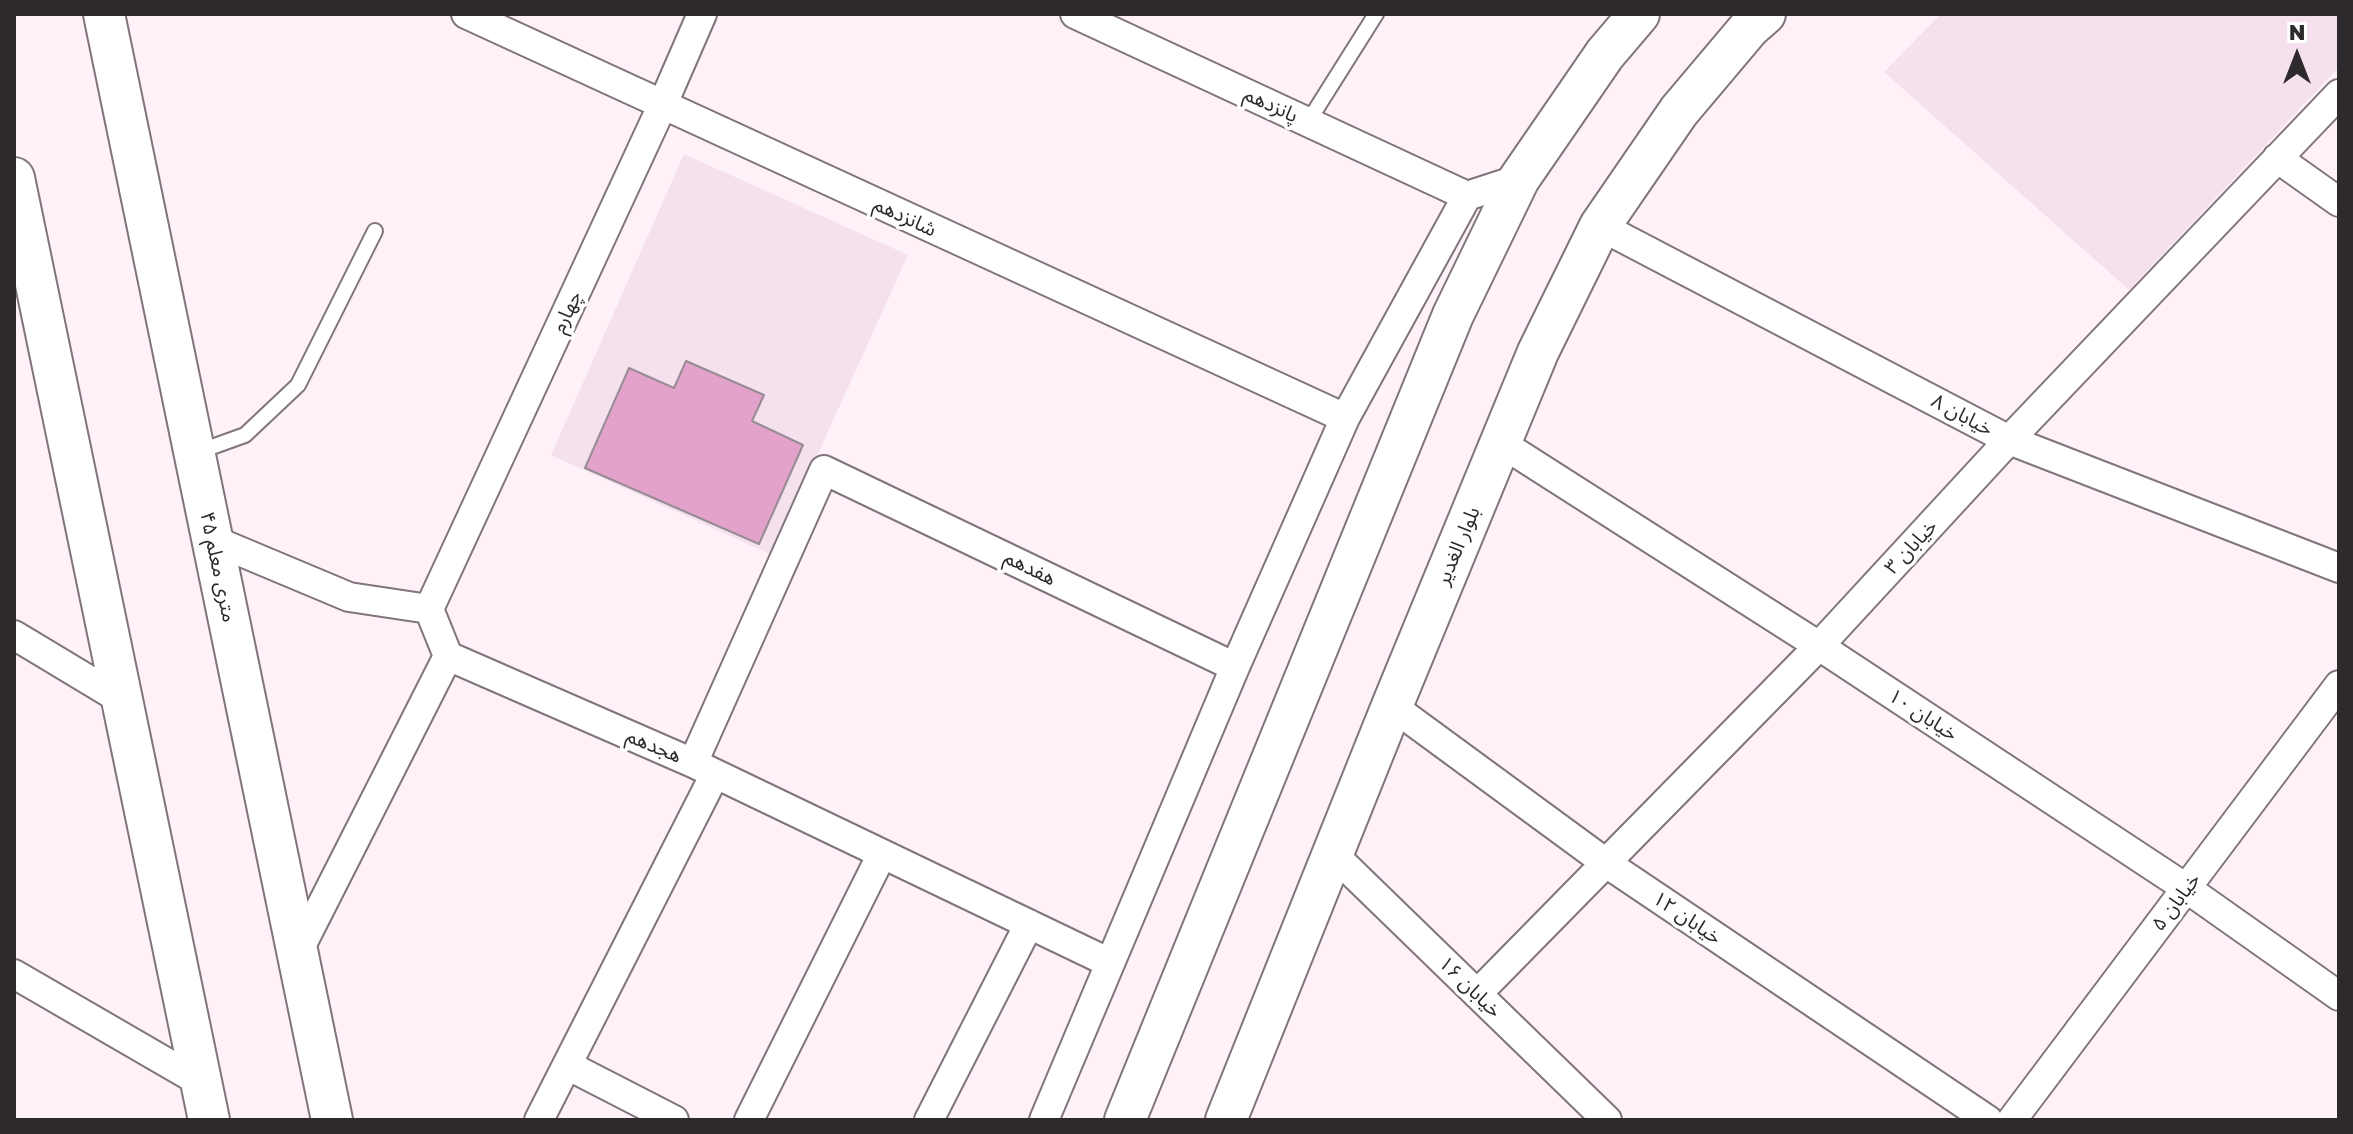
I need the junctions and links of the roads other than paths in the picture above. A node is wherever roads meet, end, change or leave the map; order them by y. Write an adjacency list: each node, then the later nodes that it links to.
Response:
1 (104, 14): 21 (main road, ۴۵ متری معلم)
2 (466, 14): 9 (street, شانزدهم)
3 (702, 14): 9 (street, چهارم)
4 (1075, 14): 10 (street, پانزدهم)
5 (1376, 14): 10 (lane)
6 (1639, 14): 13 (main road)
7 (1765, 14): 16 (main road, بلوار الغدیر)
8 (2339, 94): 11 (street, خیابان ۳)
9 (662, 106): 18 (street, شانزدهم); 24 (street, چهارم)
10 (1308, 122): 14 (street, پانزدهم)
11 (2277, 158): 15 (street); 19 (street, خیابان ۳)
12 (14, 178): 30 (main road)
13 (1519, 179): 14 (street); 51 (main road)
14 (1467, 196): 18 (street)
15 (2339, 202)
16 (1600, 226): 19 (street, خیابان ۸); 20 (main road, بلوار الغدیر)
17 (375, 231): 21 (lane)
18 (1345, 418): 28 (street)
19 (2009, 440): 23 (street, خیابان ۸); 26 (street, خیابان ۳)
20 (1501, 443): 26 (street, خیابان ۱۰); 31 (main road, بلوار الغدیر)
21 (195, 453): 22 (main road, ۴۵ متری معلم)
22 (213, 540): 24 (street); 38 (main road, ۴۵ متری معلم)
23 (2339, 568)
24 (429, 609): 27 (street)
25 (14, 635): 30 (street)
26 (1819, 646): 35 (street, خیابان ۳); 36 (street, خیابان ۱۰)
27 (448, 656): 32 (street, هجدهم); 38 (street)
28 (1235, 667): 32 (street, هفدهم); 39 (street)
29 (2339, 685): 36 (street, خیابان ۵)
30 (122, 700): 44 (main road)
31 (1392, 706): 34 (main road, بلوار الغدیر); 35 (street, خیابان ۱۲)
32 (704, 768): 33 (street, هجدهم); 43 (street)
33 (882, 854): 37 (street, هجدهم); 48 (street)
34 (1333, 854): 41 (street, خیابان ۱۶); 52 (main road, بلوار الغدیر)
35 (1606, 863): 41 (street, خیابان ۳); 54 (street, خیابان ۱۲)
36 (2186, 888): 42 (street, خیابان ۱۰); 55 (street, خیابان ۵)
37 (1029, 924): 39 (street, هجدهم); 49 (street)
38 (298, 952): 45 (main road, ۴۵ متری معلم)
39 (1110, 963): 50 (street)
40 (14, 974): 44 (street)
41 (1477, 994): 53 (street, خیابان ۱۶)
42 (2339, 996)
43 (567, 1065): 46 (street); 47 (street)
44 (206, 1102)
45 (332, 1120)
46 (539, 1120)
47 (674, 1120)
48 (749, 1120)
49 (929, 1120)
50 (1044, 1120)
51 (1125, 1120)
52 (1226, 1120)
53 (1607, 1120)
54 (1988, 1120)
55 (2012, 1120)

